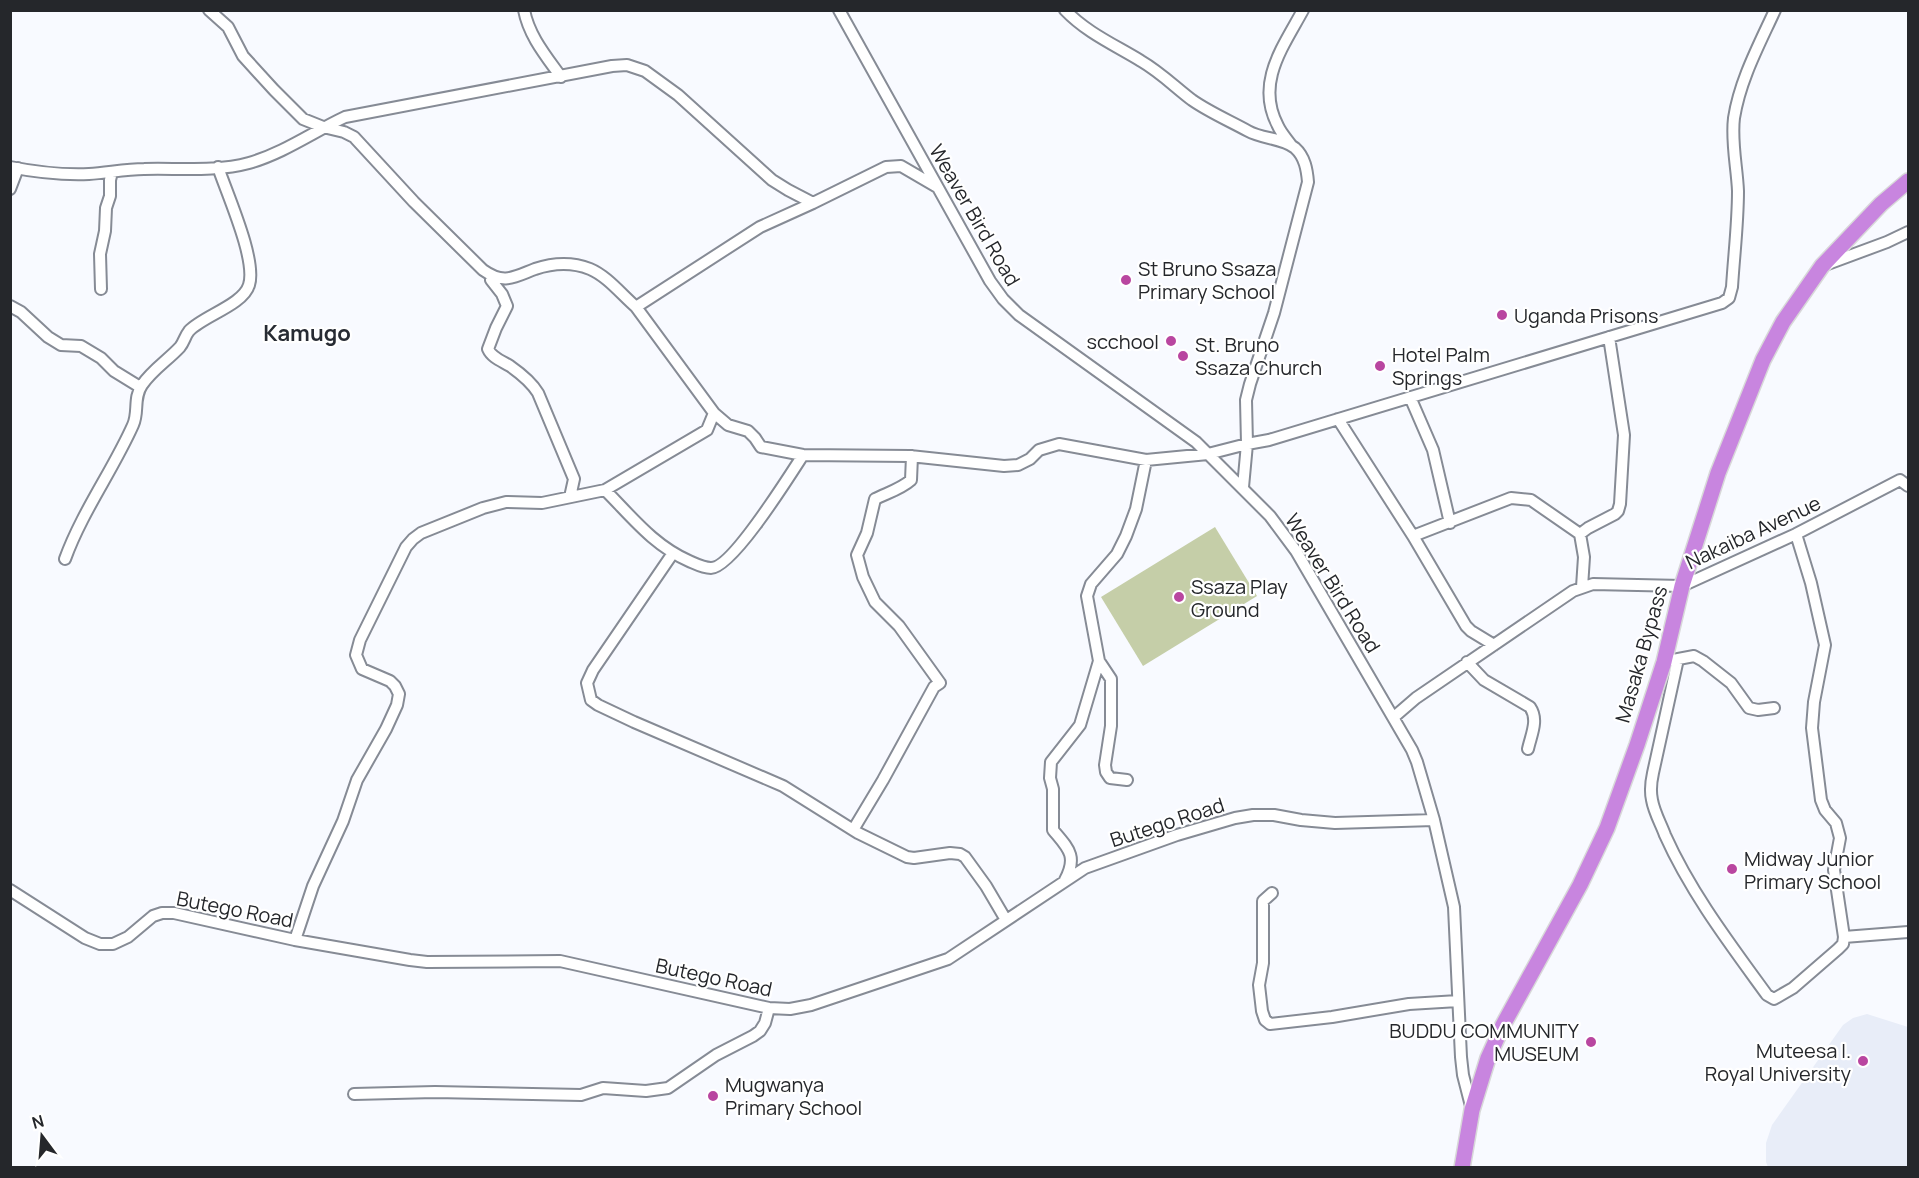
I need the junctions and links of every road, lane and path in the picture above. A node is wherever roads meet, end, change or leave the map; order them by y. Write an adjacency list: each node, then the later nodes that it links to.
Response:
1 (209, 10): 8 (street)
2 (524, 10): 7 (street)
3 (839, 10): 15 (street, Weaver Bird Road)
4 (1065, 10): 9 (street)
5 (1303, 10): 9 (street)
6 (1775, 10): 23 (street)
7 (561, 77): 8 (street); 16 (street)
8 (323, 128): 11 (street); 19 (street)
9 (1292, 146): 30 (street)
10 (14, 167): 12 (street); 14 (street)
11 (218, 167): 12 (street); 24 (street)
12 (112, 172): 20 (street)
13 (1908, 181): 18 (highway, Masaka Bypass)
14 (10, 189)
15 (939, 189): 16 (street); 31 (street, Weaver Bird Road)
16 (813, 203): 22 (street)
17 (1908, 232): 18 (street)
18 (1822, 266): 47 (highway, Masaka Bypass)
19 (492, 277): 22 (street); 35 (street)
20 (101, 289)
21 (10, 306): 24 (street)
22 (636, 307): 26 (street)
23 (1609, 337): 25 (street); 42 (street)
24 (140, 387): 46 (street)
25 (1410, 397): 27 (street); 41 (street)
26 (714, 412): 28 (street); 29 (street)
27 (1338, 419): 30 (street); 44 (street)
28 (728, 425): 29 (street); 32 (street)
29 (708, 430): 38 (street)
30 (1247, 444): 31 (street); 37 (street)
31 (1208, 454): 34 (street); 37 (street, Weaver Bird Road)
32 (803, 455): 33 (street); 45 (street)
33 (912, 456): 34 (street); 58 (street)
34 (1146, 460): 50 (street)
35 (574, 479): 39 (street); 40 (street)
36 (1908, 486): 43 (street, Nakaiba Avenue)
37 (1243, 487): 54 (street, Weaver Bird Road)
38 (605, 489): 39 (street); 45 (street)
39 (590, 493): 40 (street)
40 (570, 497): 65 (street)
41 (1450, 523): 42 (street); 44 (street)
42 (1580, 534): 48 (street)
43 (1796, 534): 47 (street, Nakaiba Avenue); 64 (street)
44 (1413, 536): 49 (street)
45 (673, 553): 58 (street)
46 (65, 559)
47 (1682, 586): 48 (street, Nakaiba Avenue); 51 (highway, Masaka Bypass)
48 (1582, 587): 49 (street, Nakaiba Avenue)
49 (1494, 645): 52 (street, Nakaiba Avenue)
50 (1099, 661): 56 (street); 59 (street)
51 (1671, 661): 53 (street); 64 (street); 69 (highway, Masaka Bypass)
52 (1467, 662): 54 (street, Nakaiba Avenue); 55 (street)
53 (1774, 708)
54 (1394, 717): 57 (street, Weaver Bird Road)
55 (1528, 749)
56 (1127, 780)
57 (1434, 820): 59 (street, Butego Road); 66 (street, Weaver Bird Road)
58 (853, 830): 62 (street)
59 (1065, 880): 62 (street, Butego Road)
60 (10, 890): 65 (street, Butego Road)
61 (1272, 893): 66 (street)
62 (1006, 920): 67 (street, Butego Road)
63 (1908, 932): 64 (street)
64 (1844, 937)
65 (295, 940): 67 (street, Butego Road)
66 (1458, 1001): 69 (street, Weaver Bird Road)
67 (769, 1008): 68 (street)
68 (354, 1094)
69 (1472, 1110): 70 (highway, Masaka Bypass)
70 (1462, 1167)

